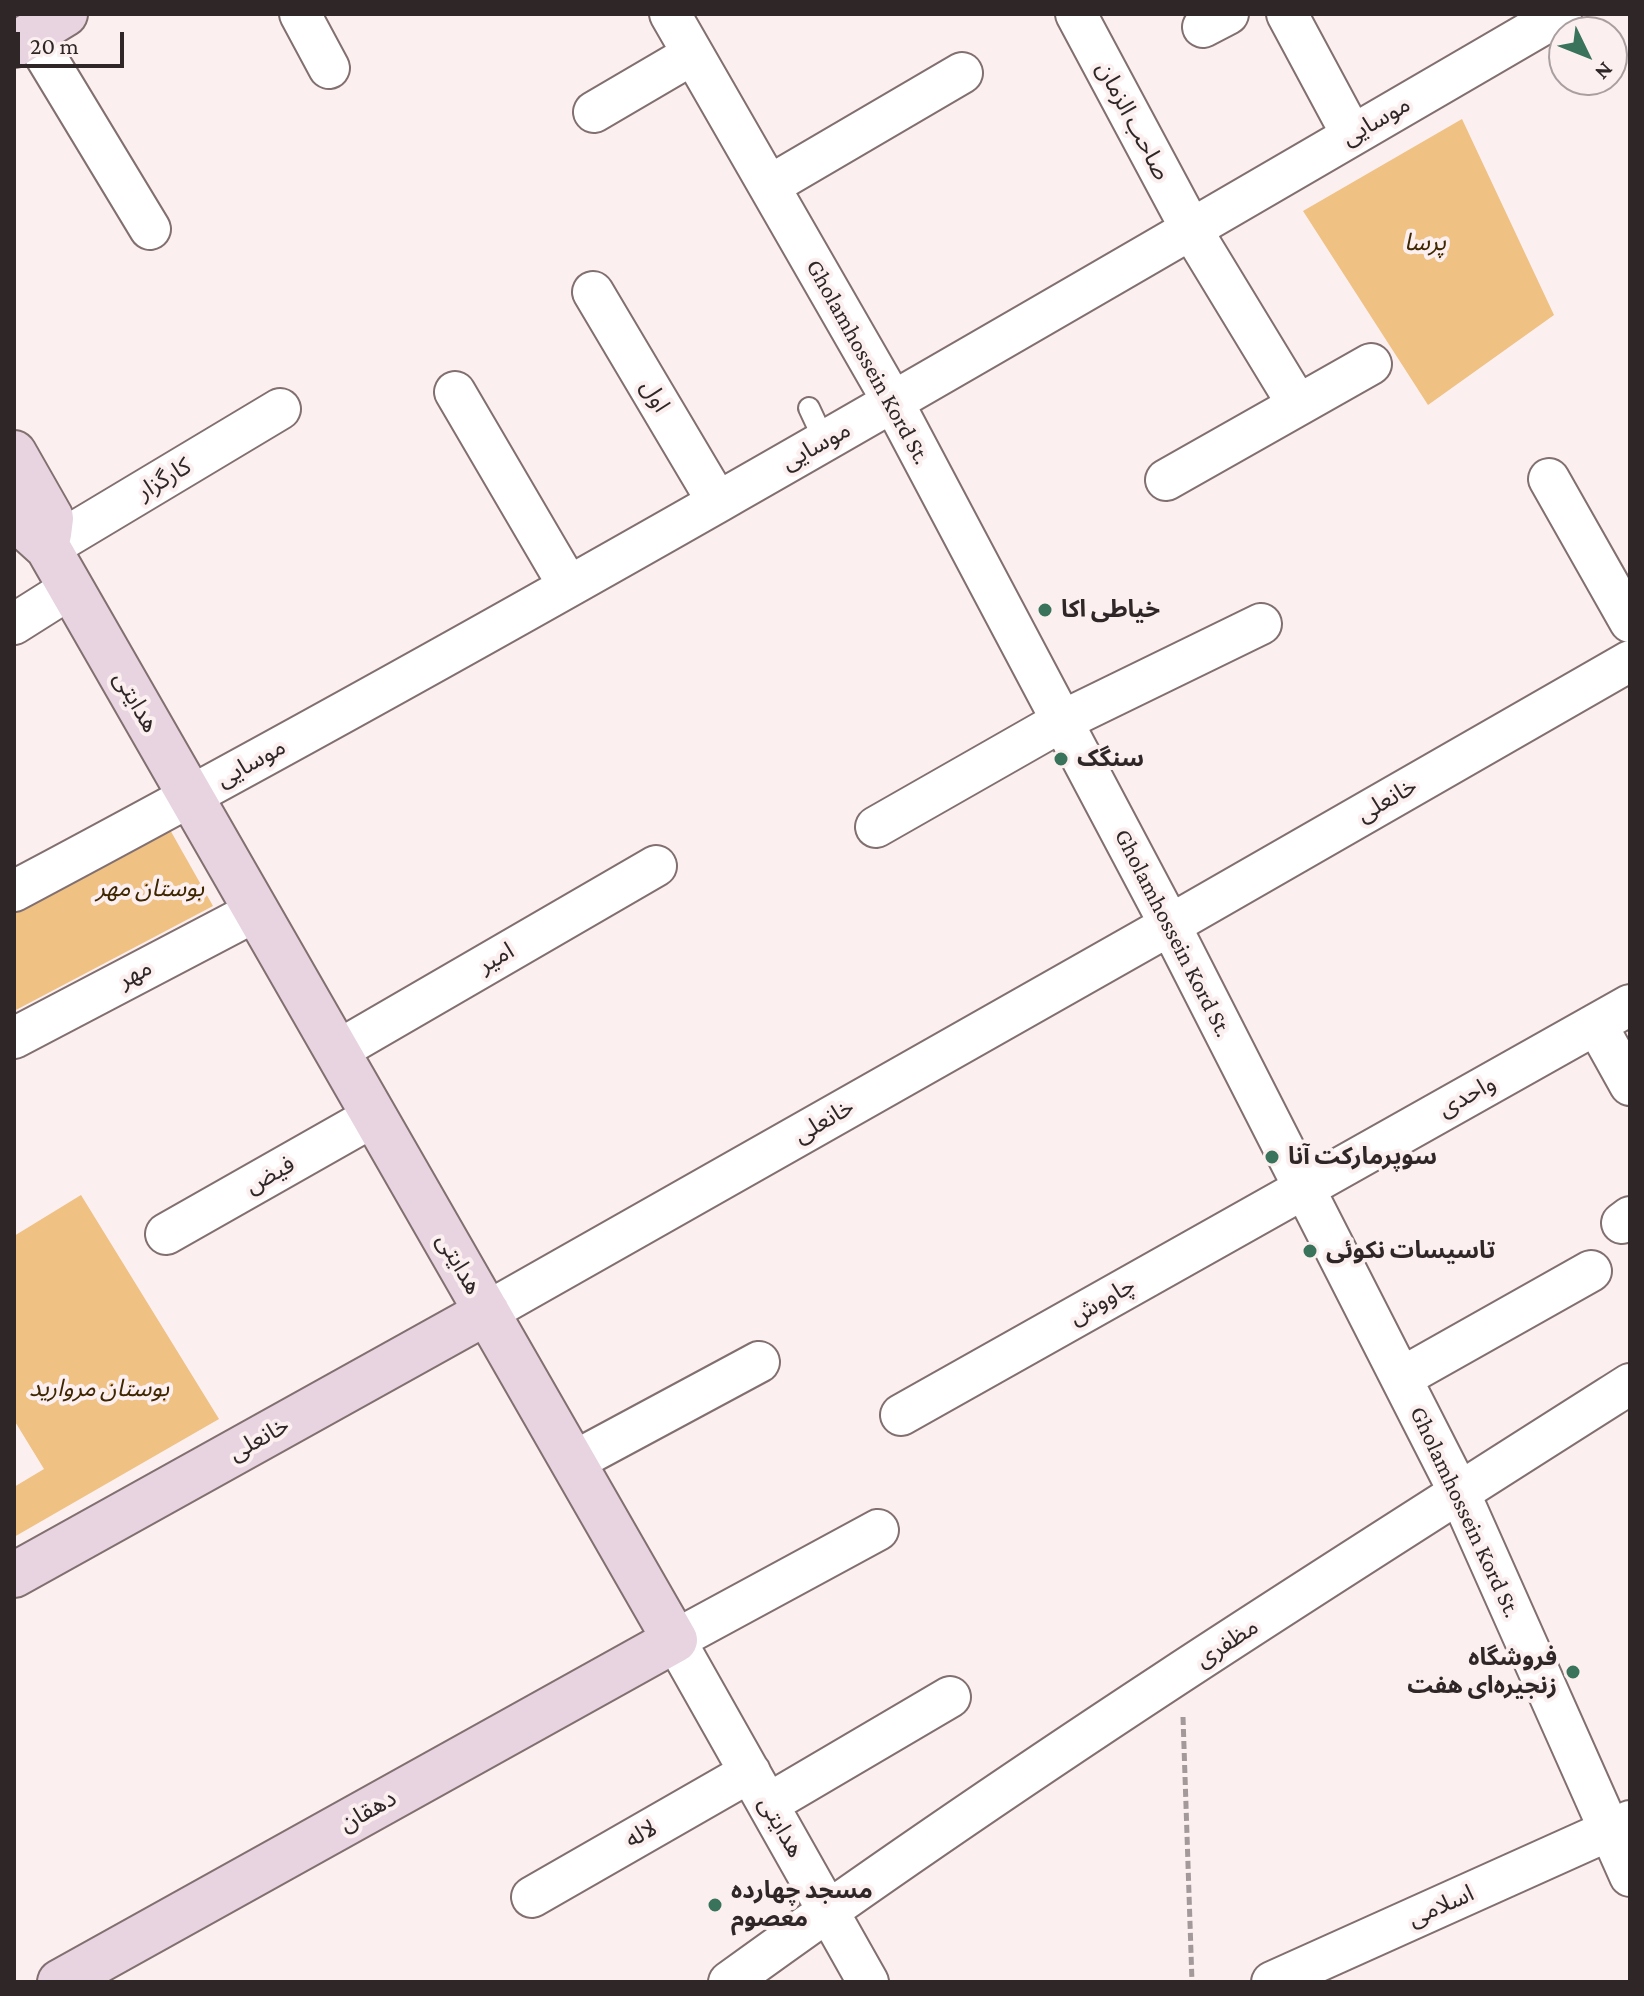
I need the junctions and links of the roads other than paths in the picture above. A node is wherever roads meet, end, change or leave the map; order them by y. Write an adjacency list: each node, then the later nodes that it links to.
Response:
1 (300, 14): 9 (street)
2 (670, 14): 8 (street, Gholamhossein Kord St.)
3 (1076, 14): 15 (street, صاحب الزمان)
4 (1287, 14): 12 (street)
5 (1561, 14): 7 (street, موسایی)
6 (29, 25): 14 (street)
7 (1500, 29): 12 (street, موسایی)
8 (693, 54): 11 (street); 13 (street, Gholamhossein Kord St.)
9 (329, 68)
10 (962, 73): 13 (street)
11 (594, 112)
12 (1352, 135): 15 (street, موسایی)
13 (769, 186): 19 (street, Gholamhossein Kord St.)
14 (150, 229)
15 (1191, 229): 19 (street, موسایی); 20 (street, صاحب الزمان)
16 (593, 292): 25 (street, اول)
17 (1371, 364): 20 (street)
18 (455, 392): 28 (street)
19 (893, 402): 25 (street, موسایی); 34 (street, Gholamhossein Kord St.)
20 (1298, 405): 24 (street)
21 (280, 409): 27 (street, کارگزار)
22 (14, 453): 27 (main road, هدایتی)
23 (1549, 479): 30 (street)
24 (1166, 480)
25 (717, 501): 28 (street, موسایی)
26 (14, 506): 27 (main road, هدایتی)
27 (48, 548): 29 (main road, هدایتی)
28 (568, 585): 35 (street, موسایی)
29 (71, 588): 31 (street); 35 (main road, هدایتی)
30 (1630, 622)
31 (14, 624)
32 (1261, 624): 34 (street)
33 (1630, 661): 40 (street, خانعلی)
34 (1062, 721): 36 (street); 40 (street, Gholamhossein Kord St.)
35 (191, 797): 38 (street, موسایی); 39 (main road, هدایتی)
36 (876, 827)
37 (656, 866): 43 (street, امیر)
38 (14, 891)
39 (256, 911): 42 (street, مهر); 43 (main road, هدایتی)
40 (1170, 925): 46 (street, Gholamhossein Kord St.); 49 (street, خانعلی)
41 (1613, 1014): 44 (street); 46 (street, واحدی)
42 (14, 1038)
43 (337, 1051): 45 (main road, هدایتی)
44 (1630, 1085)
45 (374, 1116): 47 (street, فیض); 49 (main road, هدایتی)
46 (1304, 1187): 51 (street, Gholamhossein Kord St.); 53 (street, چاووش)
47 (166, 1234)
48 (1591, 1271): 51 (street)
49 (487, 1312): 54 (main road, هدایتی); 57 (main road, خانعلی)
50 (759, 1362): 54 (street)
51 (1401, 1378): 55 (street, Gholamhossein Kord St.)
52 (1630, 1384): 55 (street, مظفری)
53 (901, 1415)
54 (573, 1462): 58 (main road, هدایتی)
55 (1459, 1492): 61 (street, Gholamhossein Kord St.); 64 (street, مظفری)
56 (878, 1530): 58 (street)
57 (14, 1575)
58 (675, 1640): 60 (street, هدایتی); 65 (main road, دهقان)
59 (950, 1697): 60 (street, لاله)
60 (759, 1788): 63 (street, لاله); 64 (street, هدایتی)
61 (1620, 1825): 62 (street, Gholamhossein Kord St.); 68 (street, اسلامی)
62 (1630, 1876)
63 (532, 1897)
64 (828, 1910): 66 (street, مظفری); 67 (street, هدایتی)
65 (60, 1982)
66 (729, 1982)
67 (868, 1982)
68 (1272, 1982)

